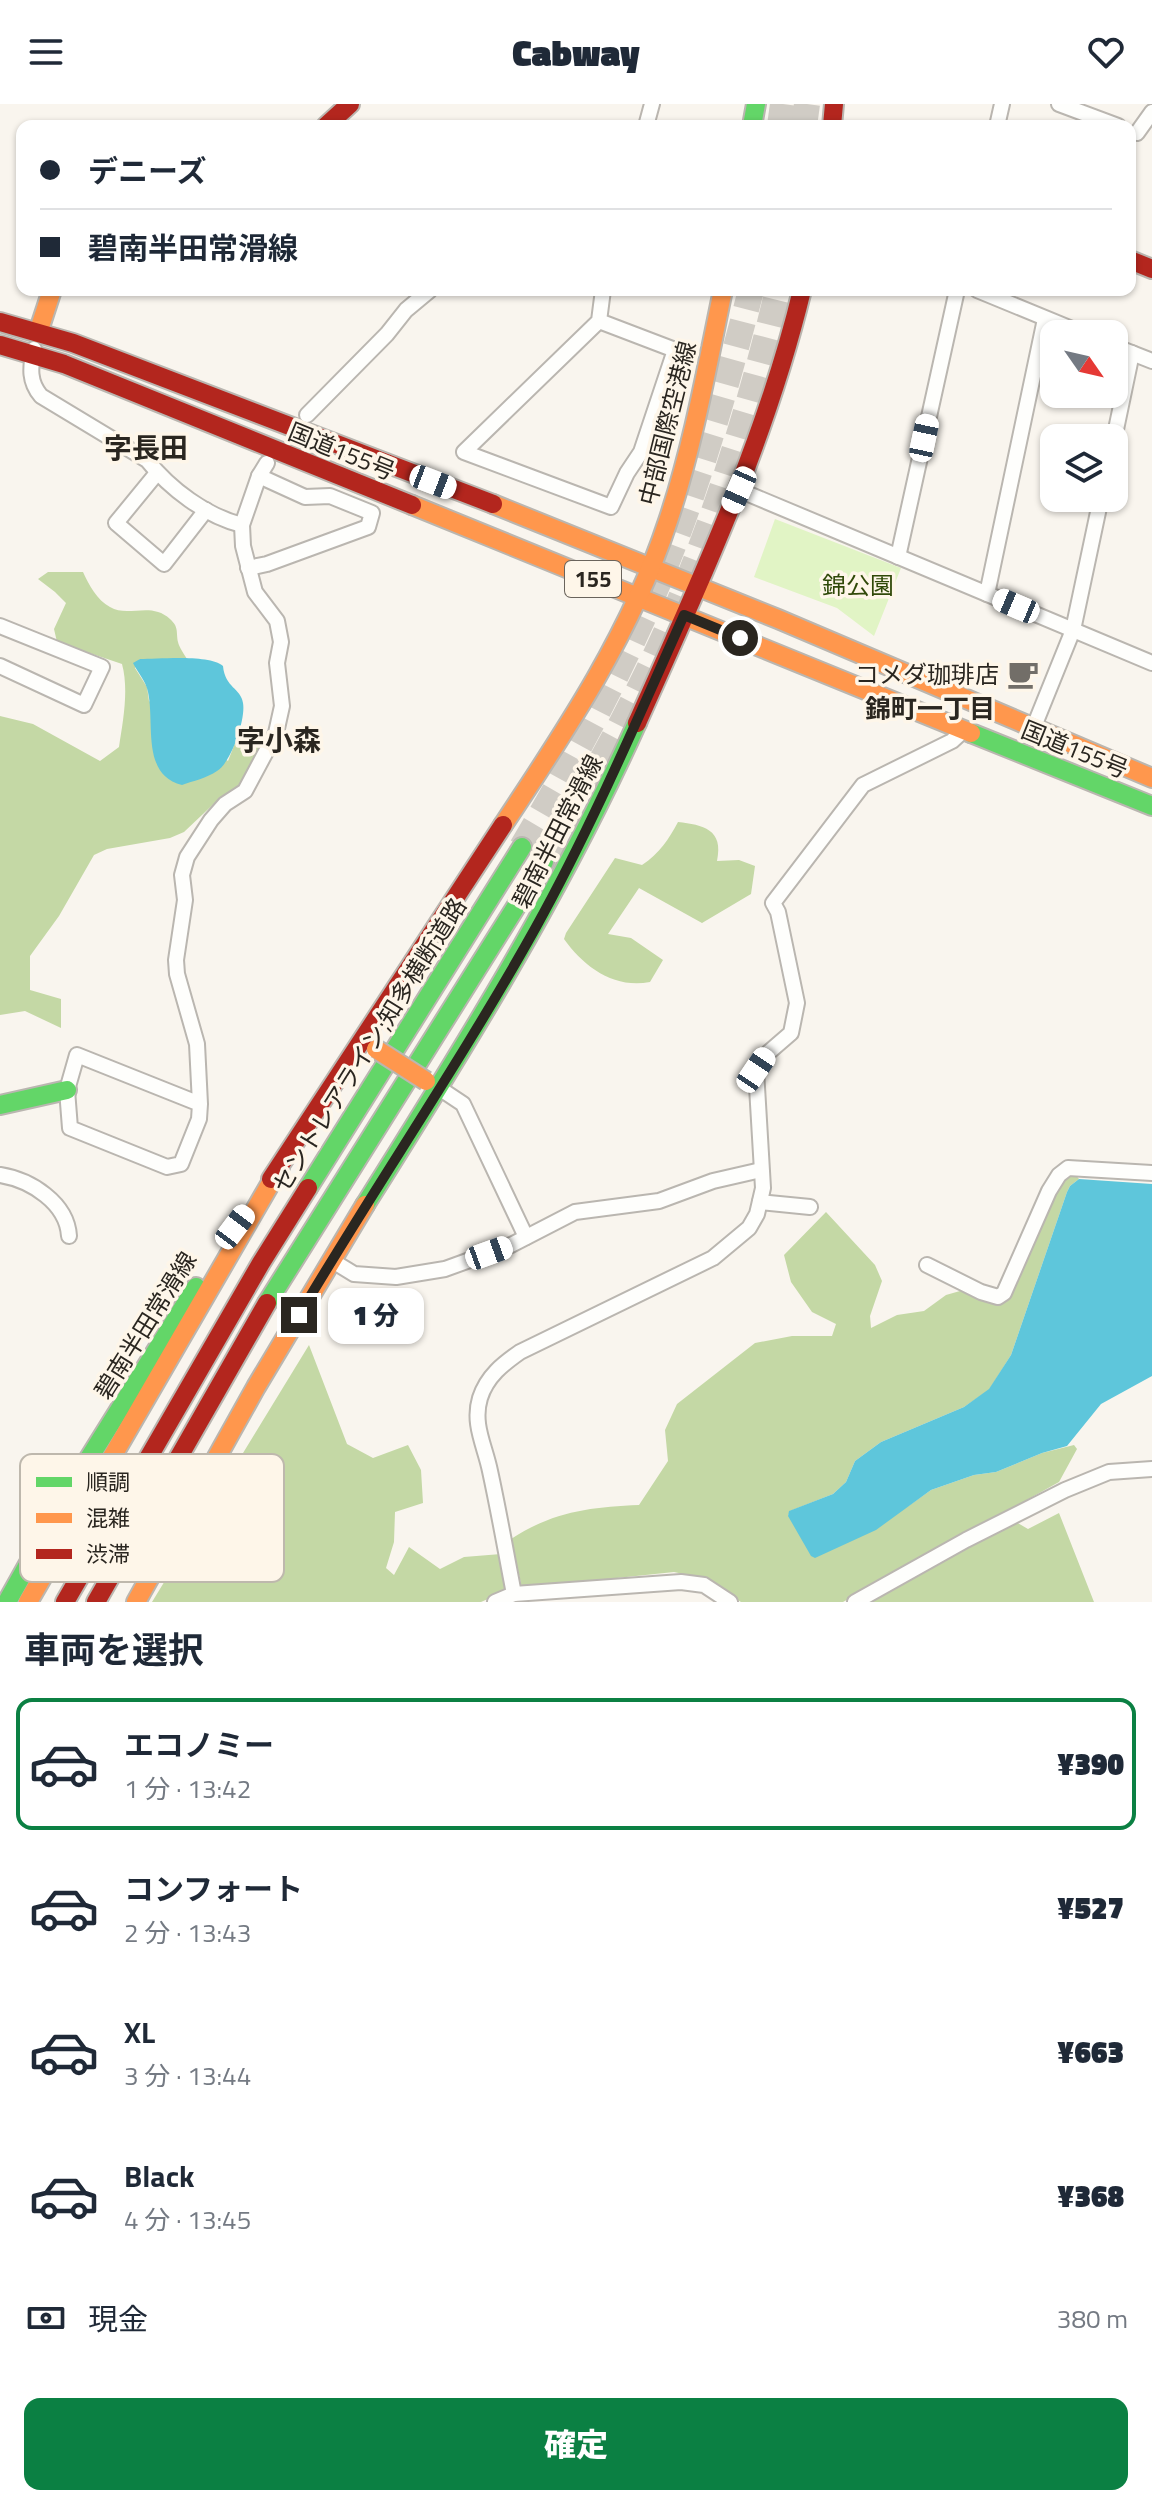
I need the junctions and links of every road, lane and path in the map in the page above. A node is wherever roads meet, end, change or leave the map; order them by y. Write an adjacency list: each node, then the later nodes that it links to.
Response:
1 (350, 104): 4 (main road)
2 (1060, 104): 5 (street)
3 (1152, 112): 6 (street)
4 (333, 120)
5 (1102, 120)
6 (1136, 129)
7 (50, 296): 17 (main road)
8 (423, 296): 23 (street)
9 (602, 296): 15 (street)
10 (722, 296): 33 (main road, 中部国際空港線)
11 (801, 296): 28 (main road)
12 (956, 296): 32 (street)
13 (991, 296): 14 (street)
14 (1045, 319): 36 (street)
15 (599, 321): 15 (street)
16 (0, 322): 17 (main road, 国道155号 / 155)
17 (38, 333): 21 (street); 33 (main road, 国道155号 / 155)
18 (0, 345): 21 (main road, 国道155号 / 155)
19 (1128, 351): 20 (street)
20 (1132, 353): 22 (street); 24 (street)
21 (32, 354): 26 (street); 37 (main road, 国道155号 / 155)
22 (1152, 361)
23 (307, 415)
24 (1117, 424)
25 (267, 463): 27 (street)
26 (157, 473): 29 (street); 29 (street)
27 (259, 476): 31 (street); 34 (street)
28 (739, 490): 32 (street); 35 (main road)
29 (206, 510): 31 (street)
30 (1098, 512): 40 (street)
31 (242, 525): 34 (street)
32 (898, 557): 36 (street)
33 (651, 566): 35 (main road, 国道155号 / 155); 37 (main road, 碧南半田常滑線)
34 (248, 568): 52 (street)
35 (697, 585): 38 (main road, 碧南半田常滑線); 43 (main road, 国道155号 / 155)
36 (987, 594): 40 (street)
37 (637, 597): 38 (main road, 国道155号 / 155); 49 (main road, 碧南半田常滑線)
38 (684, 615): 44 (main road, 国道155号 / 155); 50 (main road, 碧南半田常滑線)
39 (0, 626): 42 (street)
40 (1073, 630): 41 (street); 43 (street)
41 (1152, 663)
42 (0, 666)
43 (1033, 729): 45 (main road, 国道155号 / 155)
44 (964, 730): 46 (main road, 国道155号 / 155); 55 (street)
45 (1152, 778)
46 (1152, 806)
47 (522, 847): 66 (main road, セントレアライン;知多横断道路)
48 (544, 862): 67 (main road, セントレアライン;知多横断道路)
49 (369, 1045): 50 (main road, bridge); 54 (main road, 碧南半田常滑線)
50 (433, 1084): 61 (street); 62 (main road, 碧南半田常滑線)
51 (67, 1090): 52 (street); 52 (street); 53 (main road)
52 (200, 1104)
53 (0, 1105)
54 (280, 1167): 64 (main road, 碧南半田常滑線); 65 (main road)
55 (761, 1170): 58 (street); 61 (street)
56 (1152, 1173): 63 (street)
57 (0, 1175): 60 (street)
58 (760, 1202): 59 (street); 75 (street)
59 (810, 1207)
60 (69, 1236)
61 (526, 1237): 62 (street)
62 (331, 1260): 68 (main road, 碧南半田常滑線)
63 (927, 1265)
64 (92, 1454)
65 (111, 1454)
66 (150, 1454)
67 (180, 1454)
68 (218, 1454)
69 (1152, 1469): 83 (street)
70 (20, 1579): 76 (main road, 碧南半田常滑線)
71 (39, 1582): 77 (main road)
72 (77, 1582): 78 (main road, セントレアライン;知多横断道路)
73 (107, 1582): 79 (main road, セントレアライン;知多横断道路)
74 (147, 1582): 80 (main road, 碧南半田常滑線)
75 (514, 1594): 81 (street); 82 (street)
76 (7, 1602)
77 (28, 1602)
78 (65, 1602)
79 (96, 1602)
80 (136, 1602)
81 (495, 1602)
82 (730, 1602)
83 (855, 1602)

